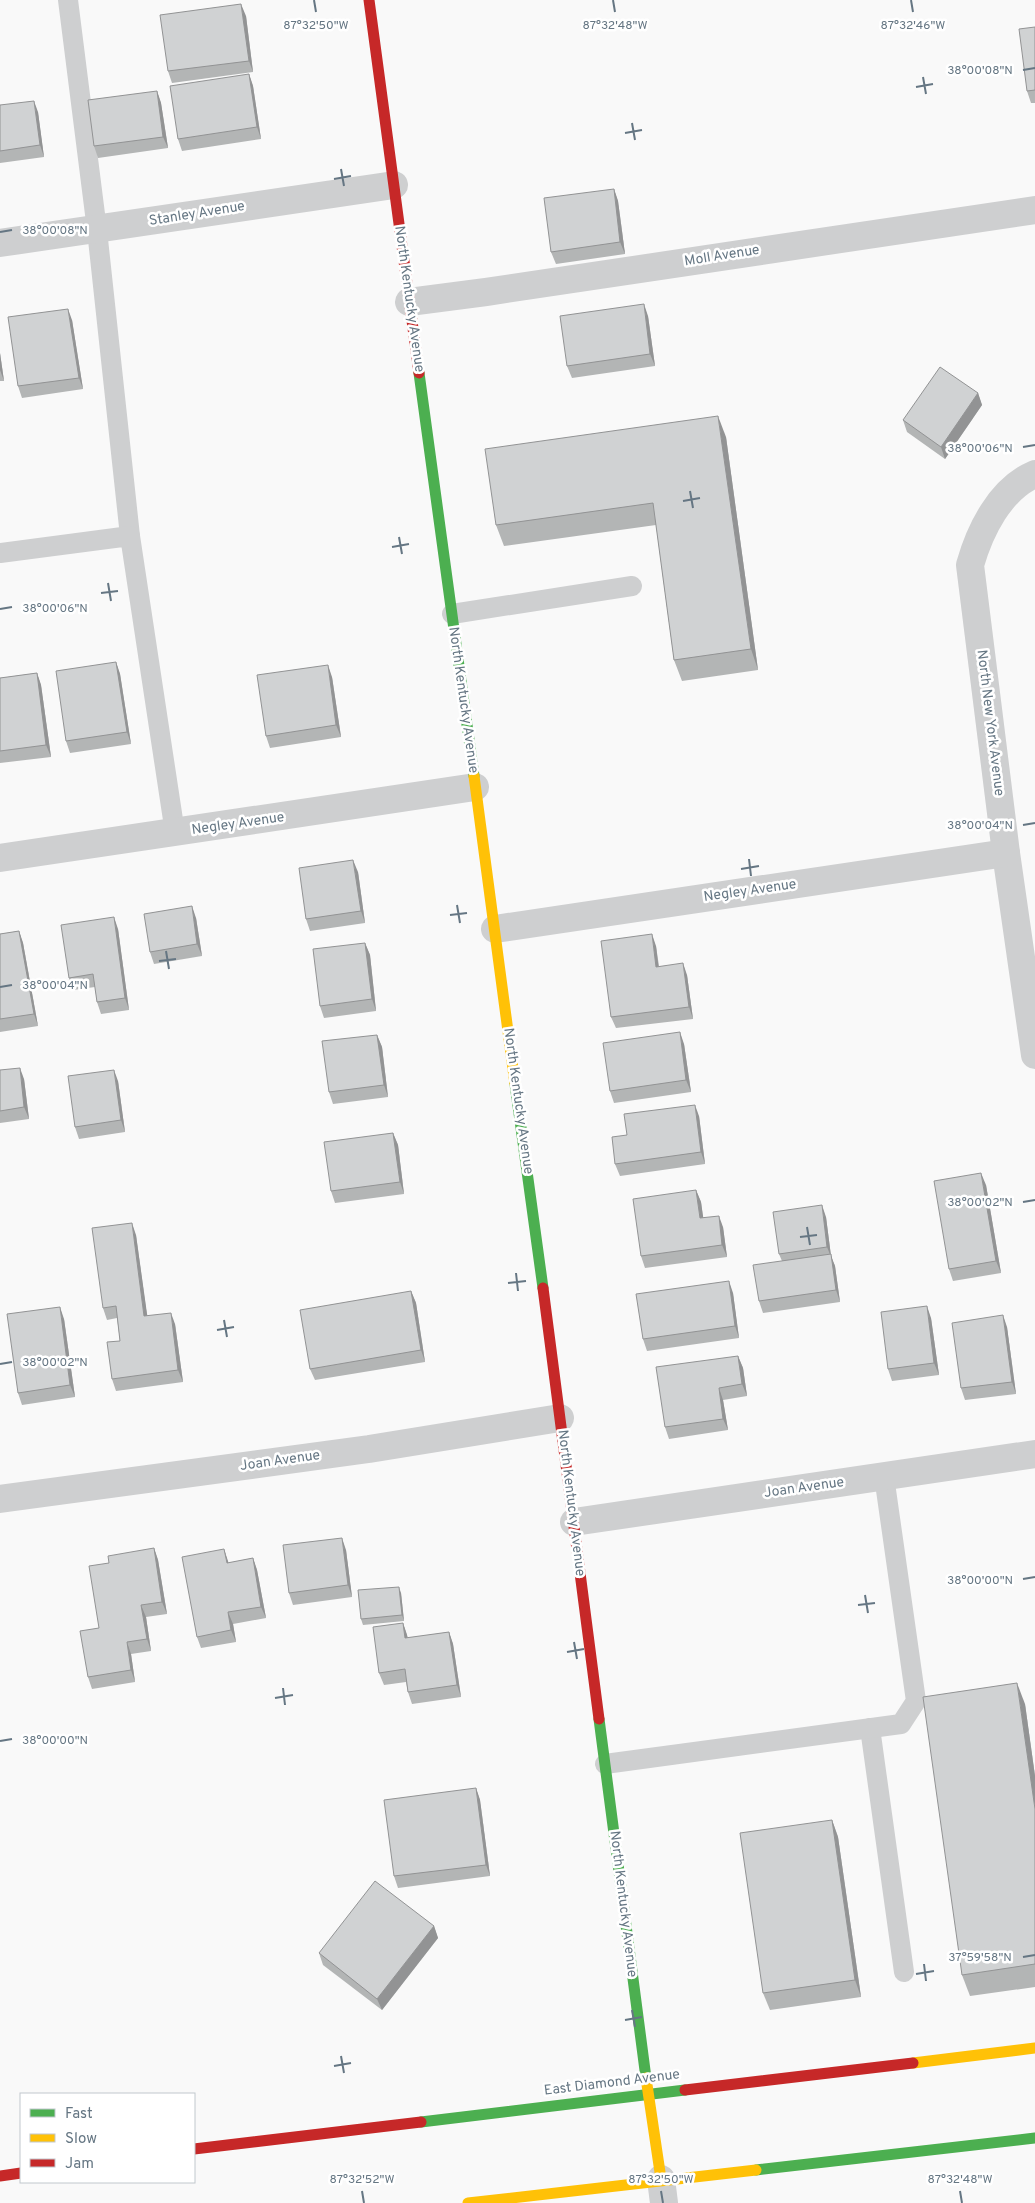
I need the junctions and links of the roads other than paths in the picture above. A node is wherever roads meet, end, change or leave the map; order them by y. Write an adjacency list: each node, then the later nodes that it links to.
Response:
1 (68, 0): 5 (lane)
2 (369, 0): 3 (street, North Kentucky Avenue)
3 (394, 185): 5 (street, Stanley Avenue); 7 (street, North Kentucky Avenue)
4 (1035, 210): 7 (street, Moll Avenue)
5 (97, 230): 6 (street, Stanley Avenue); 9 (lane)
6 (0, 243)
7 (409, 302): 12 (street, North Kentucky Avenue)
8 (1035, 474): 15 (street, North New York Avenue)
9 (130, 536): 10 (lane); 14 (lane)
10 (0, 553)
11 (632, 586): 12 (lane)
12 (452, 614): 13 (street, North Kentucky Avenue)
13 (475, 787): 14 (street, Negley Avenue); 17 (street, North Kentucky Avenue)
14 (175, 833): 16 (street, Negley Avenue)
15 (1006, 853): 17 (street, Negley Avenue); 18 (street, North New York Avenue)
16 (0, 858)
17 (494, 929): 19 (street, North Kentucky Avenue)
18 (1035, 1055)
19 (560, 1418): 22 (street, Joan Avenue); 23 (street, North Kentucky Avenue)
20 (1035, 1454): 21 (street, Joan Avenue)
21 (884, 1476): 23 (street, Joan Avenue); 24 (lane)
22 (0, 1499)
23 (574, 1522): 25 (street, North Kentucky Avenue)
24 (870, 1728): 25 (lane); 26 (lane)
25 (605, 1764): 28 (street, North Kentucky Avenue)
26 (904, 1972)
27 (1035, 2048): 28 (street, East Diamond Avenue)
28 (648, 2093): 30 (street, East Diamond Avenue); 33 (street, North Kentucky Avenue)
29 (1035, 2138): 33 (street)
30 (195, 2149)
31 (20, 2173): 32 (street)
32 (0, 2176)
33 (663, 2191): 34 (street)
34 (468, 2203)

